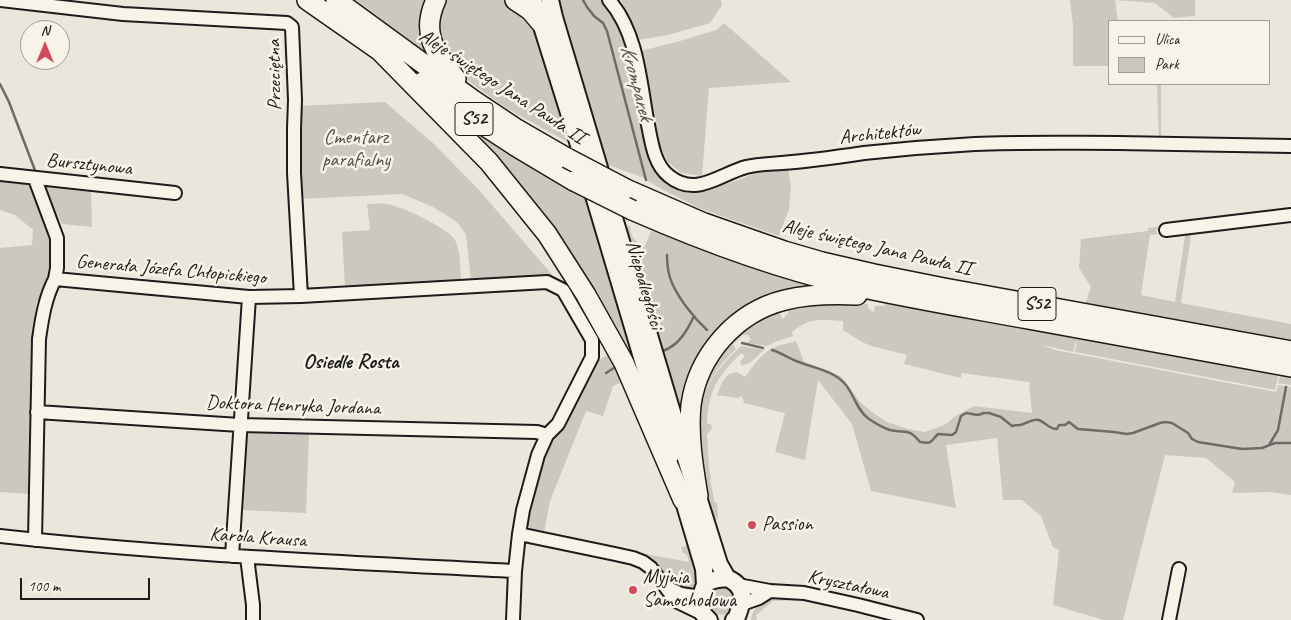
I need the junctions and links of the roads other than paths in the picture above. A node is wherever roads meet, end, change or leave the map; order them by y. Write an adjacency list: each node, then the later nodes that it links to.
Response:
1 (0, 0): 19 (street, Przeciętna)
2 (308, 0): 10 (highway, S52)
3 (336, 0): 11 (highway, Aleje świętego Jana Pawła II / S52)
4 (436, 0): 11 (highway)
5 (515, 0): 9 (highway)
6 (533, 0): 9 (main road, Niepodległości)
7 (550, 0): 27 (main road, Niepodległości)
8 (609, 0): 12 (street, Architektów)
9 (541, 23): 27 (main road, Niepodległości)
10 (380, 51): 21 (highway, Aleje świętego Jana Pawła II / S52, bridge); 27 (highway)
11 (473, 100): 22 (highway, Aleje świętego Jana Pawła II / S52, bridge)
12 (1291, 146)
13 (0, 174): 14 (street, Bursztynowa)
14 (35, 179): 15 (street, Bursztynowa); 18 (street)
15 (175, 193)
16 (1291, 215): 17 (street)
17 (1166, 230)
18 (55, 279): 20 (street, Generała Józefa Chłopickiego); 24 (street, Generała Józefa Chłopickiego)
19 (302, 296): 20 (street, Generała Józefa Chłopickiego); 26 (street, Generała Józefa Chłopickiego)
20 (249, 297): 25 (street)
21 (917, 299): 23 (highway, Aleje świętego Jana Pawła II / S52); 27 (highway)
22 (1291, 351)
23 (1291, 367)
24 (37, 412): 25 (street, Doktora Henryka Jordana); 30 (street, Generała Józefa Chłopickiego)
25 (240, 425): 26 (street, Doktora Henryka Jordana); 31 (street)
26 (548, 435): 28 (street)
27 (690, 498): 35 (main road, Niepodległości); 37 (main road, Niepodległości)
28 (519, 534): 34 (street); 36 (street)
29 (0, 536): 30 (street, Karola Krausa)
30 (35, 540): 31 (street, Karola Krausa)
31 (232, 556): 32 (street, Karola Krausa)
32 (247, 557): 34 (street, Karola Krausa); 41 (street)
33 (1179, 569): 44 (street)
34 (515, 571): 42 (street)
35 (732, 582): 37 (main road); 38 (street, Kryształowa); 39 (main road, Niepodległości)
36 (666, 587): 37 (street); 40 (street)
37 (702, 591): 40 (main road, Niepodległości)
38 (770, 591): 39 (street, Kryształowa); 43 (street, Kryształowa)
39 (737, 616)
40 (706, 617)
41 (253, 620)
42 (513, 620)
43 (917, 620)
44 (1169, 620)

